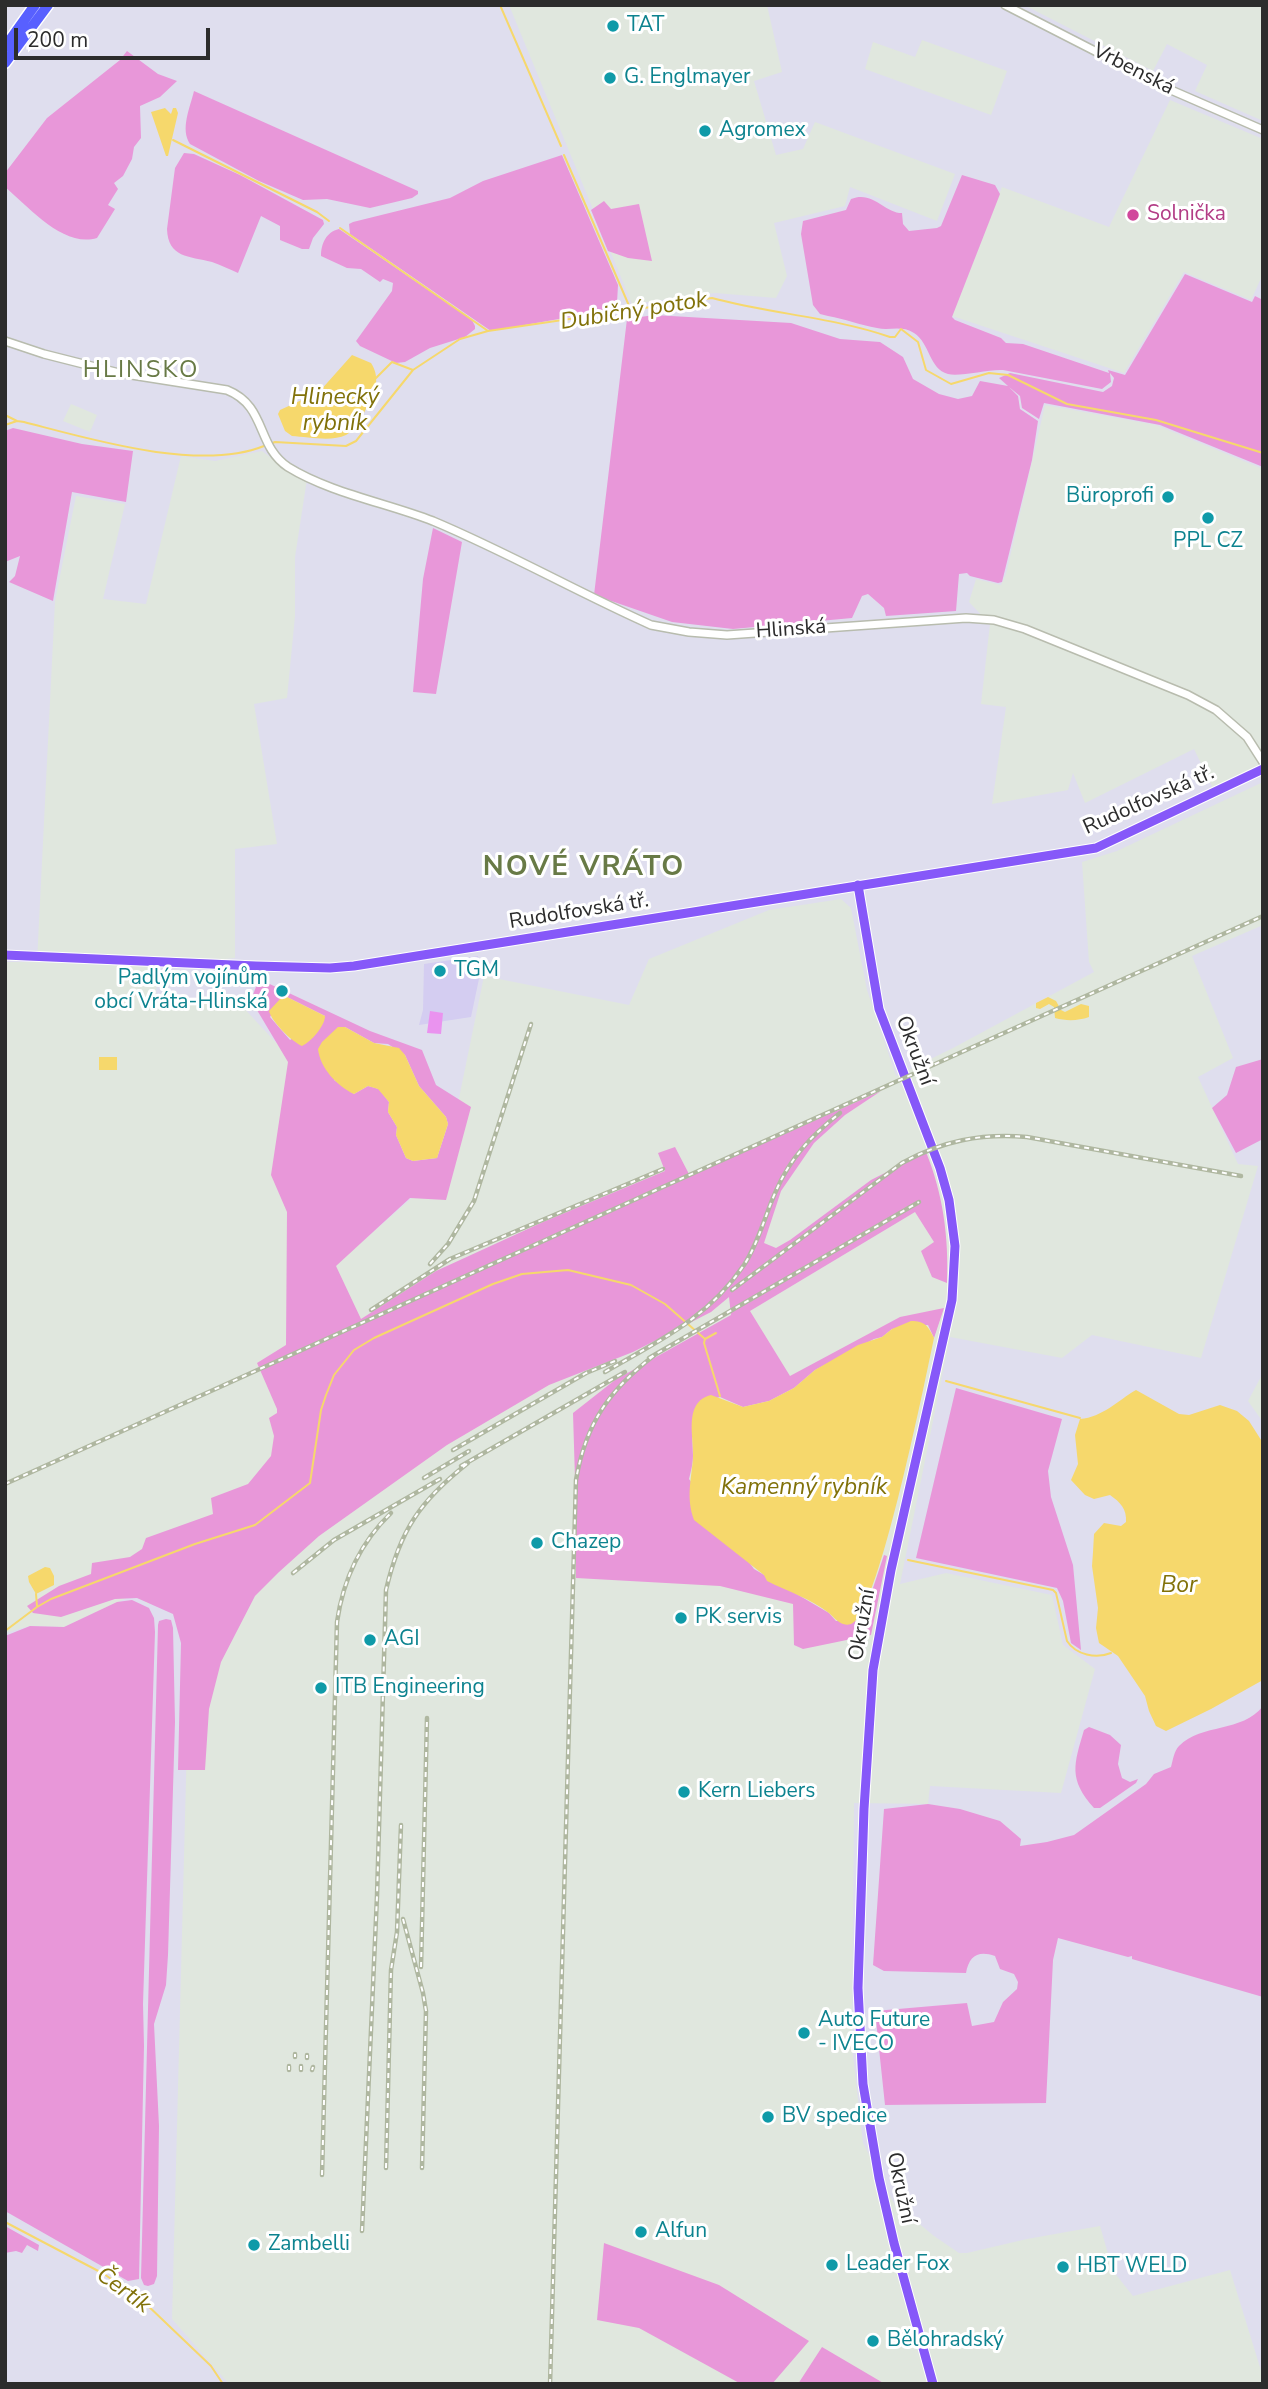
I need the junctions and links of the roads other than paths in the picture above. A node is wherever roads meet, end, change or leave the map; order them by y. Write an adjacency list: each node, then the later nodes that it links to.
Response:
1 (36, 5): 4 (highway)
2 (48, 5): 5 (highway)
3 (1005, 5): 6 (street, Vrbenská)
4 (5, 47)
5 (5, 63)
6 (1263, 130)
7 (5, 341): 8 (street, Hlinská)
8 (1263, 762)
9 (1263, 769): 10 (main road, Rudolfovská tř.)
10 (858, 885): 11 (main road, Rudolfovská tř.); 12 (main road, Okružní)
11 (5, 956)
12 (933, 2384)

